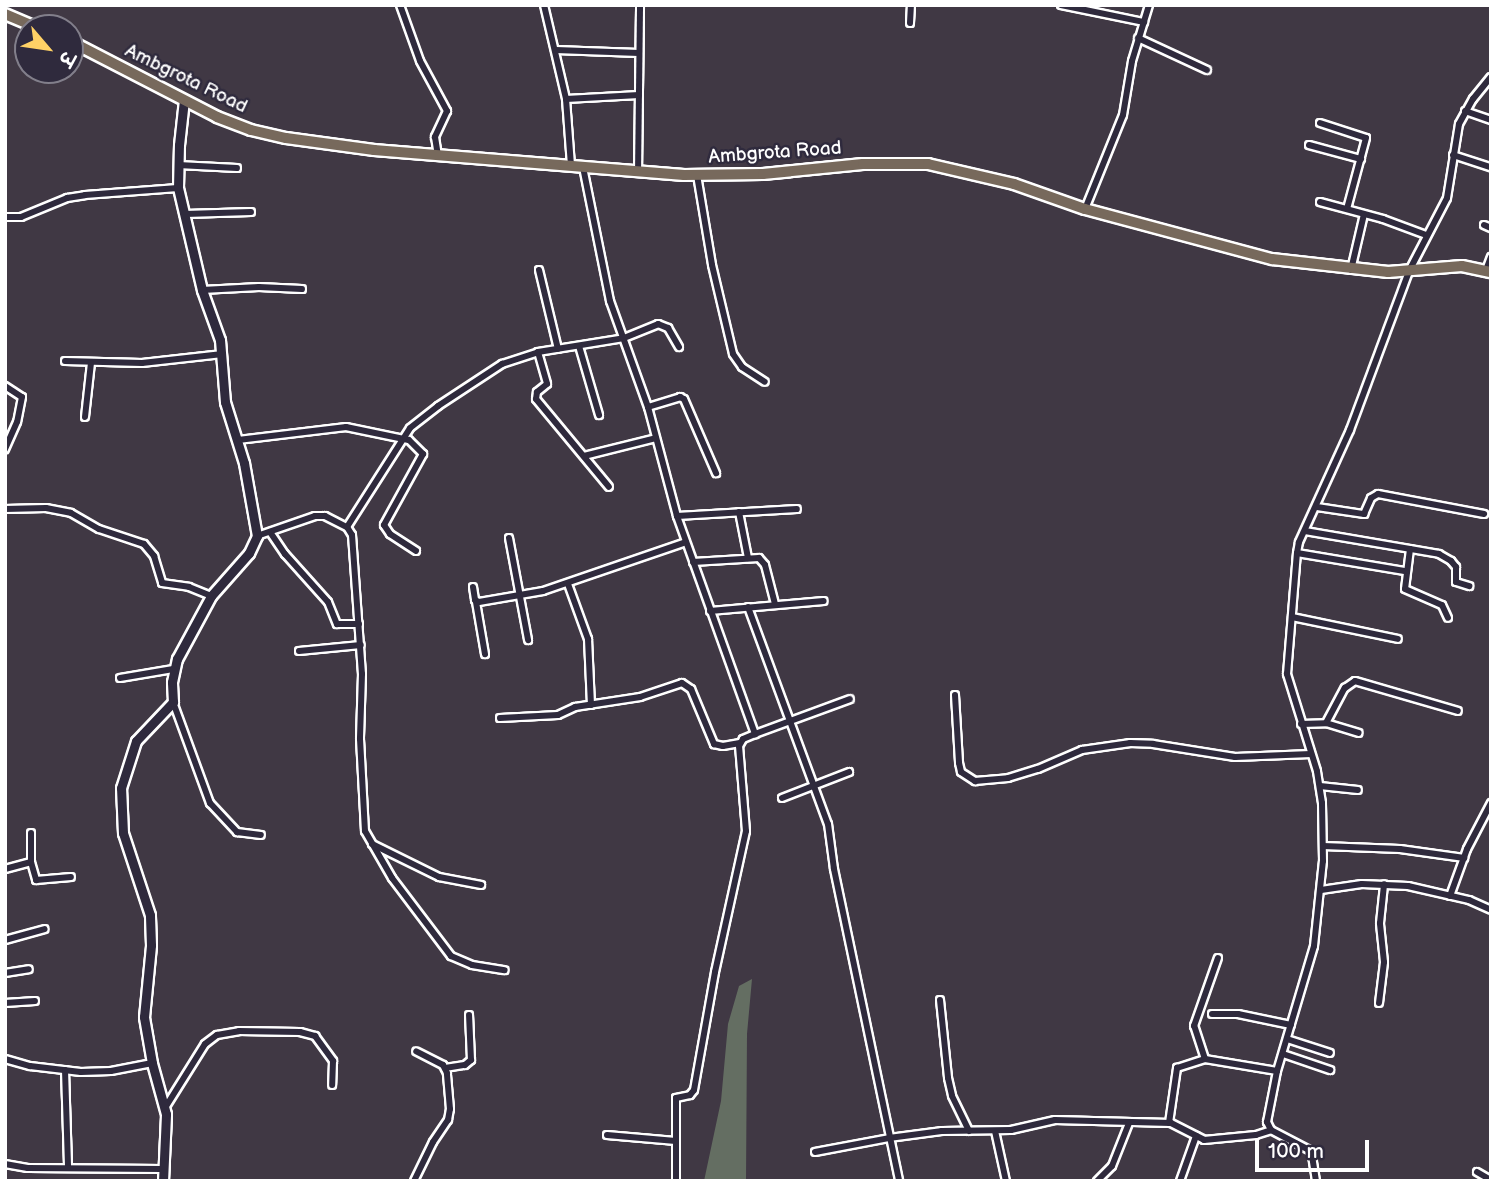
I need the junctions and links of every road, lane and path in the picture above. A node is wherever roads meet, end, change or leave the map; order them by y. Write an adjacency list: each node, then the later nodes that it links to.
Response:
1 (400, 5): 22 (street)
2 (544, 5): 11 (street)
3 (640, 5): 12 (street)
4 (911, 5): 8 (street)
5 (1061, 5): 7 (street)
6 (1150, 6): 7 (street)
7 (1144, 22): 9 (street)
8 (909, 23)
9 (1138, 38): 13 (street); 34 (street)
10 (84, 48): 17 (main road, Ambgrota Road)
11 (556, 50): 12 (street); 16 (street)
12 (639, 53): 15 (street)
13 (1208, 70)
14 (1491, 77): 18 (street)
15 (639, 95): 16 (street); 30 (street)
16 (566, 99): 26 (street)
17 (184, 100): 22 (main road, Ambgrota Road); 25 (street)
18 (1465, 111): 19 (street); 23 (street)
19 (1491, 120)
20 (1320, 123): 24 (street)
21 (1308, 145): 24 (street)
22 (438, 155): 26 (main road, Ambgrota Road)
23 (1453, 155): 27 (street); 40 (street)
24 (1361, 159): 35 (street)
25 (178, 165): 29 (street); 32 (street)
26 (571, 166): 28 (main road, Ambgrota Road)
27 (1491, 166)
28 (583, 167): 30 (main road, Ambgrota Road); 48 (street)
29 (237, 168)
30 (638, 173): 31 (main road, Ambgrota Road)
31 (697, 175): 34 (main road, Ambgrota Road); 56 (street)
32 (178, 188): 37 (street); 39 (street)
33 (1320, 202): 35 (street)
34 (1085, 209): 43 (main road, Ambgrota Road)
35 (1347, 209): 38 (street)
36 (251, 212): 37 (street)
37 (185, 214): 47 (street)
38 (1364, 214): 40 (street); 43 (street)
39 (5, 217)
40 (1426, 235): 44 (street)
41 (1491, 257): 45 (street)
42 (539, 270): 51 (street)
43 (1351, 270): 44 (main road, Ambgrota Road)
44 (1409, 271): 45 (main road, Ambgrota Road); 68 (street)
45 (1488, 271)
46 (302, 289): 47 (street)
47 (202, 290): 53 (street)
48 (624, 338): 49 (street); 50 (street); 58 (street)
49 (579, 346): 51 (street); 59 (street)
50 (679, 347)
51 (558, 349): 52 (street)
52 (538, 352): 61 (street); 65 (street)
53 (222, 354): 55 (street); 63 (street)
54 (65, 361): 55 (street)
55 (91, 363): 60 (street)
56 (765, 382)
57 (5, 386): 64 (street)
58 (648, 407): 62 (street); 66 (street)
59 (600, 415)
60 (85, 417)
61 (403, 437): 63 (street); 74 (street); 81 (street)
62 (656, 438): 65 (street); 73 (street)
63 (238, 440): 77 (street)
64 (5, 449)
65 (584, 456): 67 (street)
66 (716, 473)
67 (610, 487)
68 (1317, 507): 72 (street); 75 (street)
69 (5, 509): 90 (street)
70 (797, 509): 71 (street)
71 (739, 512): 73 (street); 83 (street)
72 (1483, 514)
73 (677, 516): 79 (street)
74 (347, 527): 76 (street); 98 (street)
75 (1305, 531): 80 (street); 82 (street)
76 (270, 532): 77 (street); 98 (street)
77 (257, 536): 90 (street)
78 (509, 538): 89 (street)
79 (686, 542): 84 (street); 86 (street)
80 (1410, 549): 85 (street); 87 (street)
81 (416, 551)
82 (1297, 553): 85 (street); 96 (street)
83 (748, 558): 84 (street); 93 (street)
84 (693, 562): 95 (street)
85 (1405, 571): 97 (street)
86 (568, 584): 89 (street); 109 (street)
87 (1469, 586)
88 (473, 587): 92 (street)
89 (520, 595): 92 (street); 100 (street)
90 (211, 596): 104 (street)
91 (824, 601): 93 (street)
92 (477, 602): 103 (street)
93 (775, 604): 94 (street)
94 (748, 607): 95 (street); 112 (street)
95 (710, 611): 116 (street)
96 (1292, 617): 99 (street); 114 (street)
97 (1448, 618)
98 (359, 624): 101 (street)
99 (1398, 639)
100 (528, 640)
101 (361, 645): 102 (street); 127 (street)
102 (299, 651)
103 (485, 654)
104 (173, 669): 105 (street); 108 (street)
105 (120, 678)
106 (955, 695): 118 (street)
107 (850, 699): 112 (street)
108 (173, 702): 126 (street); 157 (street)
109 (591, 705): 111 (street); 117 (street)
110 (1458, 711): 113 (street)
111 (500, 718)
112 (790, 722): 116 (street); 120 (street)
113 (1326, 723): 114 (street); 115 (street)
114 (1301, 724): 118 (street)
115 (1358, 733)
116 (755, 734): 117 (street)
117 (740, 743): 172 (street)
118 (1311, 754): 121 (street)
119 (849, 772): 120 (street)
120 (814, 786): 123 (street); 171 (street)
121 (1320, 786): 122 (street); 128 (street)
122 (1358, 790)
123 (782, 797)
124 (1491, 803): 129 (street)
125 (31, 833): 130 (street)
126 (261, 835)
127 (370, 843): 134 (street); 142 (street)
128 (1323, 846): 129 (street); 135 (street)
129 (1464, 858): 136 (street)
130 (31, 862): 131 (street); 132 (street)
131 (5, 869)
132 (71, 877)
133 (1384, 884): 135 (street); 136 (street); 147 (street)
134 (481, 885)
135 (1321, 890): 150 (street)
136 (1450, 896): 137 (street)
137 (1491, 910)
138 (45, 929): 139 (street)
139 (5, 940)
140 (1218, 958): 156 (street)
141 (29, 969): 143 (street)
142 (505, 970)
143 (5, 973)
144 (940, 1000): 167 (street)
145 (35, 1001): 146 (street)
146 (5, 1003)
147 (1379, 1003)
148 (1212, 1014): 150 (street)
149 (469, 1015): 158 (street)
150 (1292, 1025): 151 (street)
151 (1287, 1039): 153 (street); 154 (street)
152 (416, 1051): 158 (street)
153 (1330, 1053)
154 (1283, 1054): 160 (street); 161 (street)
155 (5, 1059): 159 (street)
156 (1205, 1059): 161 (street); 165 (street)
157 (152, 1063): 159 (street); 163 (street)
158 (445, 1068): 180 (street)
159 (65, 1070): 175 (street)
160 (1330, 1070)
161 (1276, 1071): 166 (street)
162 (332, 1085): 163 (street)
163 (165, 1108): 176 (street)
164 (1129, 1123): 165 (street); 168 (street); 184 (street)
165 (1169, 1123): 170 (street)
166 (1270, 1130): 170 (street); 186 (street)
167 (969, 1131): 168 (street); 171 (street)
168 (995, 1131): 183 (street)
169 (607, 1135): 172 (street)
170 (1196, 1136): 185 (street)
171 (889, 1138): 173 (street); 182 (street)
172 (676, 1141): 181 (street)
173 (815, 1152)
174 (5, 1164): 175 (street)
175 (68, 1168): 176 (street)
176 (162, 1169): 179 (street)
177 (1477, 1172): 178 (street)
178 (1491, 1180)
179 (163, 1181)
180 (414, 1181)
181 (676, 1181)
182 (899, 1181)
183 (1006, 1181)
184 (1097, 1181)
185 (1180, 1181)
186 (1316, 1181)

